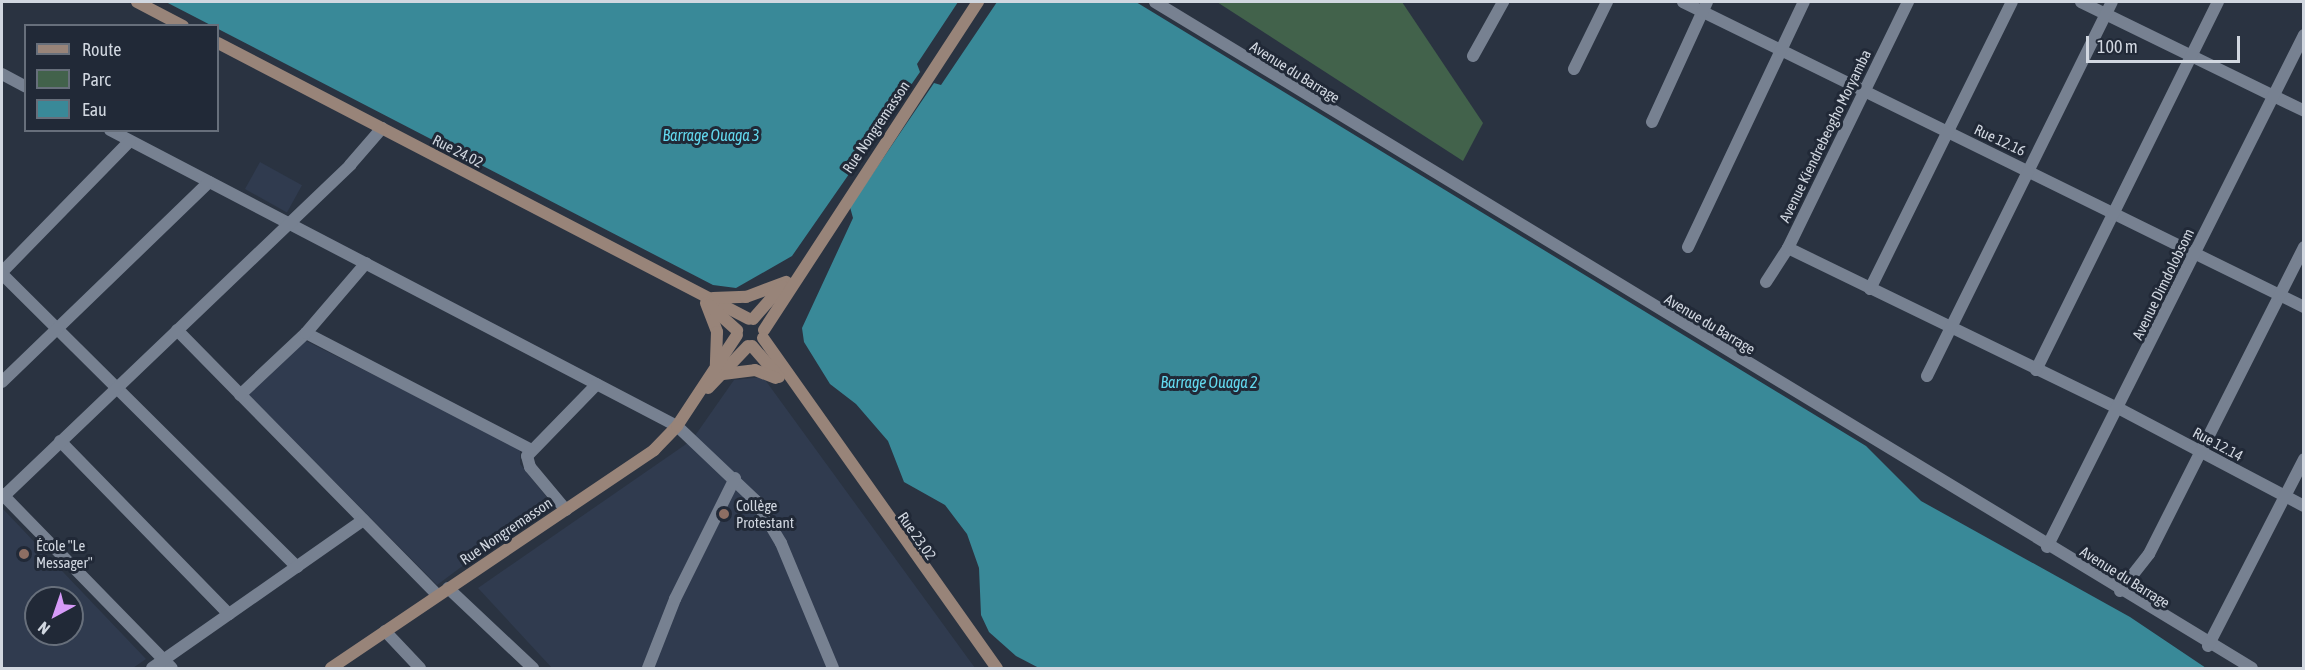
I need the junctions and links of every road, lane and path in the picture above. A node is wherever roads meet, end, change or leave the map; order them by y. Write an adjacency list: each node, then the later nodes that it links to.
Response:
1 (137, 2): 15 (street)
2 (978, 2): 41 (street, Rue Nongremasson)
3 (1155, 2): 77 (street, Avenue du Barrage)
4 (1503, 2): 20 (street)
5 (1607, 2): 21 (street)
6 (1683, 2): 13 (street, Rue 12.16)
7 (1804, 2): 18 (street)
8 (1908, 2): 24 (street, Avenue Kiendrebeogho Moryamba)
9 (2012, 2): 30 (street)
10 (2081, 2): 14 (street)
11 (2112, 2): 14 (street)
12 (2218, 2): 19 (street)
13 (1705, 6): 18 (street, Rue 12.16); 27 (street)
14 (2105, 14): 19 (street); 32 (street)
15 (179, 24)
16 (2304, 34): 25 (street, Avenue Dimdolobsom)
17 (219, 44): 28 (street, Rue 24.02)
18 (1781, 49): 24 (street, Rue 12.16); 36 (street)
19 (2191, 55): 25 (street); 34 (street)
20 (1473, 56)
21 (1575, 69)
22 (2, 74): 23 (street)
23 (24, 86)
24 (1861, 91): 30 (street, Rue 12.16); 38 (street, Avenue Kiendrebeogho Moryamba)
25 (2271, 96): 26 (street); 39 (street, Avenue Dimdolobsom)
26 (2304, 111)
27 (1652, 122)
28 (382, 128): 35 (street); 47 (street, Rue 24.02)
29 (114, 132): 31 (street)
30 (1947, 132): 32 (street, Rue 12.16); 45 (street)
31 (130, 141): 33 (street); 42 (street)
32 (2028, 170): 34 (street, Rue 12.16); 50 (street)
33 (209, 182): 35 (street); 51 (street)
34 (2113, 213): 39 (street, Rue 12.16); 56 (street)
35 (289, 223): 40 (street); 52 (street)
36 (1688, 247)
37 (2304, 247): 46 (street)
38 (1788, 248): 44 (street, Avenue Kiendrebeogho Moryamba); 45 (street, Rue 12.14)
39 (2194, 256): 46 (street, Rue 12.16); 64 (street, Avenue Dimdolobsom)
40 (366, 263): 53 (street); 60 (street)
41 (801, 270): 43 (street, Rue Nongremasson); 55 (street, Rue Nongremasson)
42 (2, 273): 51 (street)
43 (786, 282): 47 (street); 49 (street, Rue Nongremasson)
44 (1766, 282)
45 (1870, 289): 50 (street, Rue 12.14)
46 (2279, 296): 48 (street, Rue 12.16); 69 (street)
47 (708, 301): 49 (street, Rue 24.02); 54 (street, Rue 24.02); 57 (street)
48 (2304, 307)
49 (751, 319): 54 (street, Rue Nongremasson); 55 (street, Rue 24.02)
50 (1952, 326): 56 (street, Rue 12.14); 58 (street)
51 (58, 328): 59 (street); 61 (street)
52 (177, 330): 61 (street); 63 (street)
53 (306, 333): 63 (street); 68 (street)
54 (737, 333): 55 (street, Rue 24.02); 57 (street, Rue Nongremasson)
55 (757, 340): 57 (street, Rue Nongremasson); 62 (street, Rue 23.02); 65 (street, Rue 23.02)
56 (2036, 370): 64 (street, Rue 12.14)
57 (719, 371): 62 (street); 66 (street, Rue Nongremasson)
58 (1927, 376)
59 (2, 382)
60 (597, 384): 66 (street); 68 (street)
61 (117, 387): 67 (street); 78 (street)
62 (789, 388): 65 (street, Rue 23.02)
63 (240, 395): 76 (street)
64 (2118, 408): 69 (street, Rue 12.14); 77 (street, Avenue Dimdolobsom)
65 (816, 418): 91 (street, Rue 23.02)
66 (676, 426): 71 (street); 75 (street, Rue Nongremasson)
67 (60, 441): 72 (street); 81 (street)
68 (530, 449): 75 (street)
69 (2202, 453): 73 (street, Rue 12.14); 79 (street)
70 (2304, 459): 73 (street)
71 (735, 478): 89 (street); 90 (street)
72 (2, 496): 84 (street)
73 (2286, 496): 74 (street, Rue 12.14); 83 (street)
74 (2304, 506)
75 (566, 510): 80 (street, Rue Nongremasson)
76 (363, 520): 78 (street); 80 (street)
77 (2047, 547): 79 (street, Avenue du Barrage)
78 (297, 567): 81 (street)
79 (2120, 591): 83 (street, Avenue du Barrage)
80 (442, 592): 82 (street, Rue Nongremasson); 88 (street)
81 (229, 614): 84 (street)
82 (385, 631): 86 (street, Rue Nongremasson); 87 (street)
83 (2208, 646): 92 (street, Avenue du Barrage)
84 (168, 664): 85 (street)
85 (152, 669)
86 (331, 669)
87 (420, 669)
88 (533, 669)
89 (648, 669)
90 (833, 669)
91 (997, 669)
92 (2252, 669)

